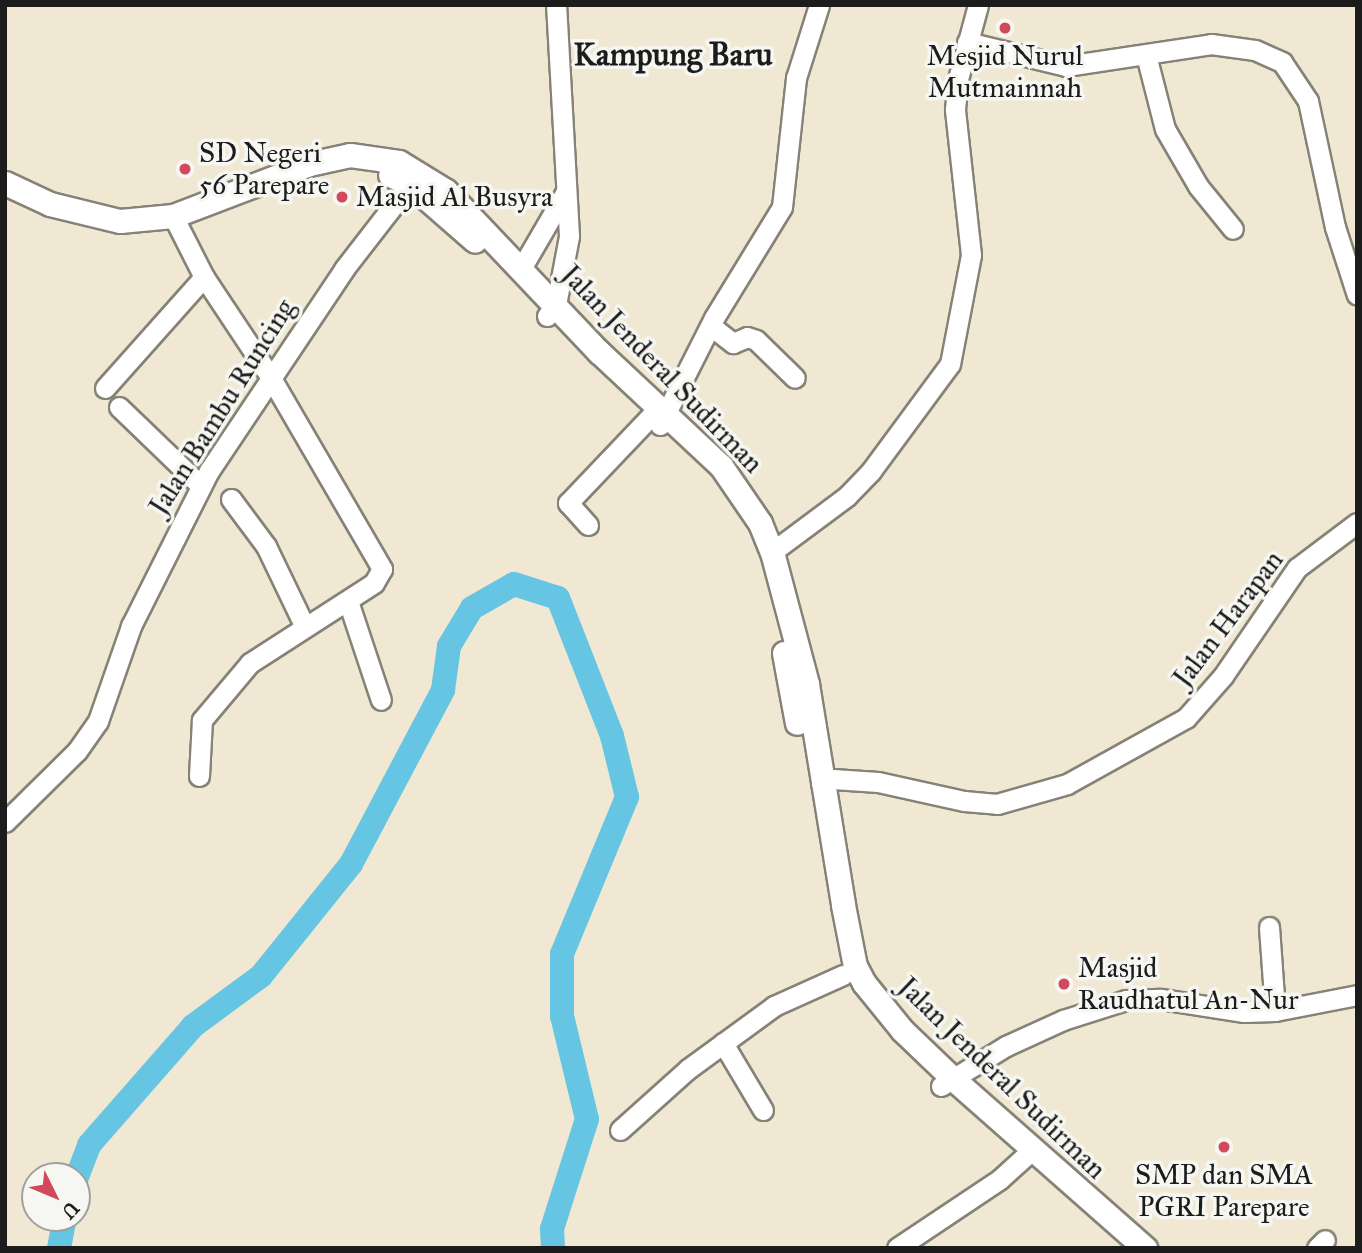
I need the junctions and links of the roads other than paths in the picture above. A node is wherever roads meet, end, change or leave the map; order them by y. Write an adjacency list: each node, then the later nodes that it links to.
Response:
1 (556, 5): 8 (street)
2 (819, 5): 16 (street)
3 (978, 5): 4 (street)
4 (967, 42): 5 (street); 26 (street)
5 (1146, 55): 11 (street); 14 (street)
6 (413, 177): 10 (main road, Jalan Jenderal Sudirman); 12 (main road, Jalan Jenderal Sudirman); 15 (main road, Jalan Jenderal Sudirman); 17 (street, Jalan Bambu Runcing)
7 (5, 183): 10 (main road, Jalan Jenderal Sudirman)
8 (565, 193): 12 (street); 15 (street)
9 (5, 198): 10 (main road, Jalan Jenderal Sudirman)
10 (177, 221): 13 (street)
11 (1233, 229)
12 (522, 267): 15 (main road, Jalan Jenderal Sudirman)
13 (204, 277): 17 (street); 19 (street)
14 (1357, 295)
15 (551, 310): 21 (main road, Jalan Jenderal Sudirman)
16 (711, 326): 18 (street); 21 (street)
17 (271, 378): 22 (street, Jalan Bambu Runcing); 27 (street)
18 (795, 378)
19 (105, 388)
20 (119, 407): 22 (street)
21 (659, 419): 25 (street); 26 (main road, Jalan Jenderal Sudirman); 30 (main road, Jalan Jenderal Sudirman)
22 (201, 486): 33 (street, Jalan Bambu Runcing)
23 (231, 499): 28 (street)
24 (1357, 523): 32 (street, Jalan Harapan)
25 (588, 525)
26 (772, 552): 30 (main road, Jalan Jenderal Sudirman)
27 (348, 601): 28 (street); 29 (street)
28 (304, 625): 31 (street)
29 (381, 700)
30 (802, 706): 32 (main road, Jalan Jenderal Sudirman); 35 (main road, Jalan Jenderal Sudirman)
31 (200, 776)
32 (821, 783): 39 (main road, Jalan Jenderal Sudirman)
33 (5, 822)
34 (1269, 928): 37 (street)
35 (843, 975): 38 (street); 39 (main road, Jalan Jenderal Sudirman)
36 (1357, 995): 37 (street)
37 (1275, 1011): 39 (street)
38 (723, 1043): 40 (street); 41 (street)
39 (946, 1081): 42 (main road, Jalan Jenderal Sudirman)
40 (763, 1110)
41 (620, 1129)
42 (1027, 1155): 43 (street); 44 (main road, Jalan Jenderal Sudirman); 45 (main road, Jalan Jenderal Sudirman)
43 (897, 1248)
44 (1125, 1248)
45 (1145, 1248)

